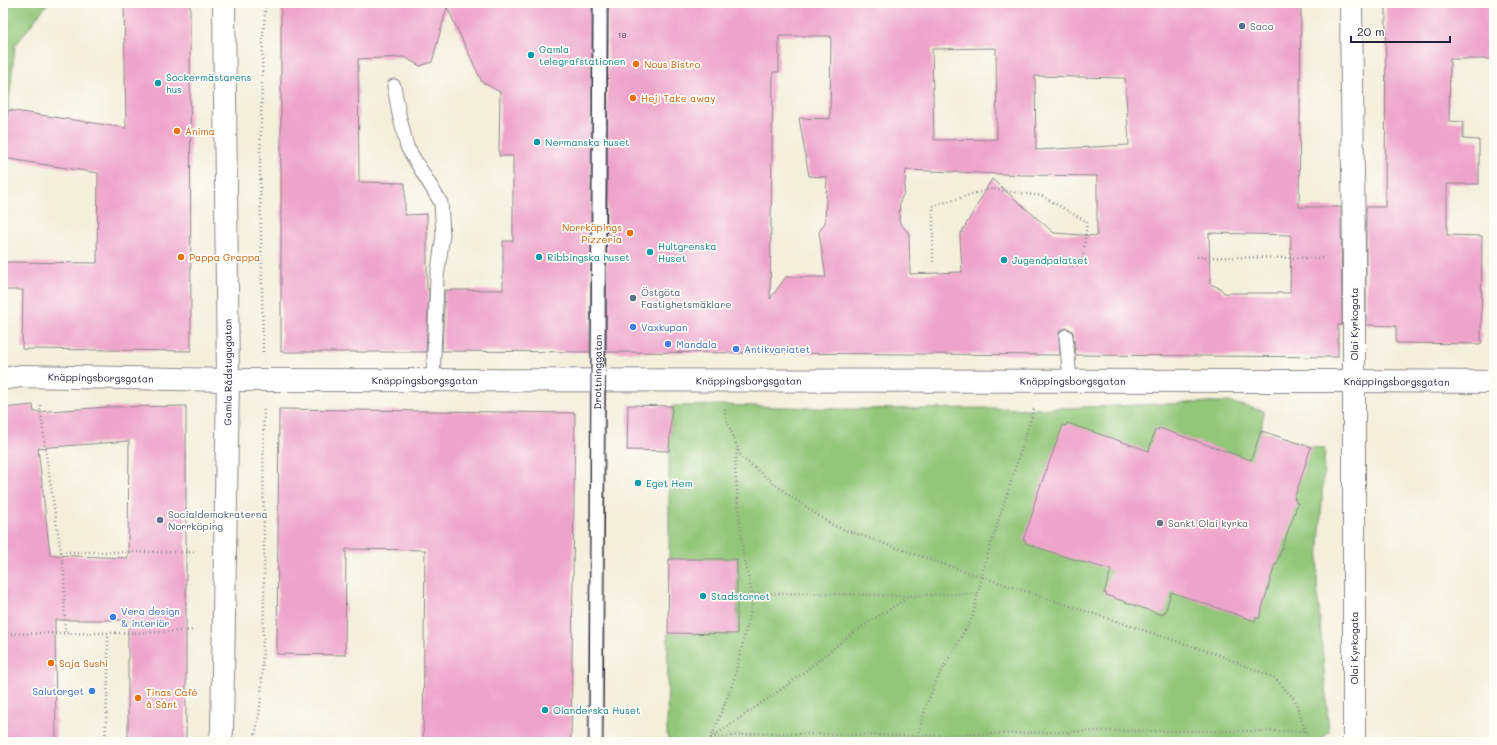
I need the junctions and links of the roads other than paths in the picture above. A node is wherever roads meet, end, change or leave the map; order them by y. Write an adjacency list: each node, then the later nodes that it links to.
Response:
1 (224, 3): 7 (street, Gamla Rådstugugatan)
2 (600, 3): 10 (lane, Drottninggatan)
3 (1351, 3): 11 (street, Olai Kyrkogata)
4 (394, 86): 8 (lane)
5 (1066, 336): 9 (lane)
6 (3, 380): 7 (street, Knäppingsborgsgatan)
7 (228, 380): 8 (street, Knäppingsborgsgatan); 13 (street, Gamla Rådstugugatan)
8 (434, 380): 10 (street, Knäppingsborgsgatan)
9 (1070, 380): 10 (street, Knäppingsborgsgatan); 11 (street, Knäppingsborgsgatan)
10 (598, 381): 14 (lane, Drottninggatan)
11 (1354, 381): 12 (street, Knäppingsborgsgatan); 15 (street, Olai Kyrkogata)
12 (1494, 382)
13 (220, 742)
14 (596, 742)
15 (1354, 742)

